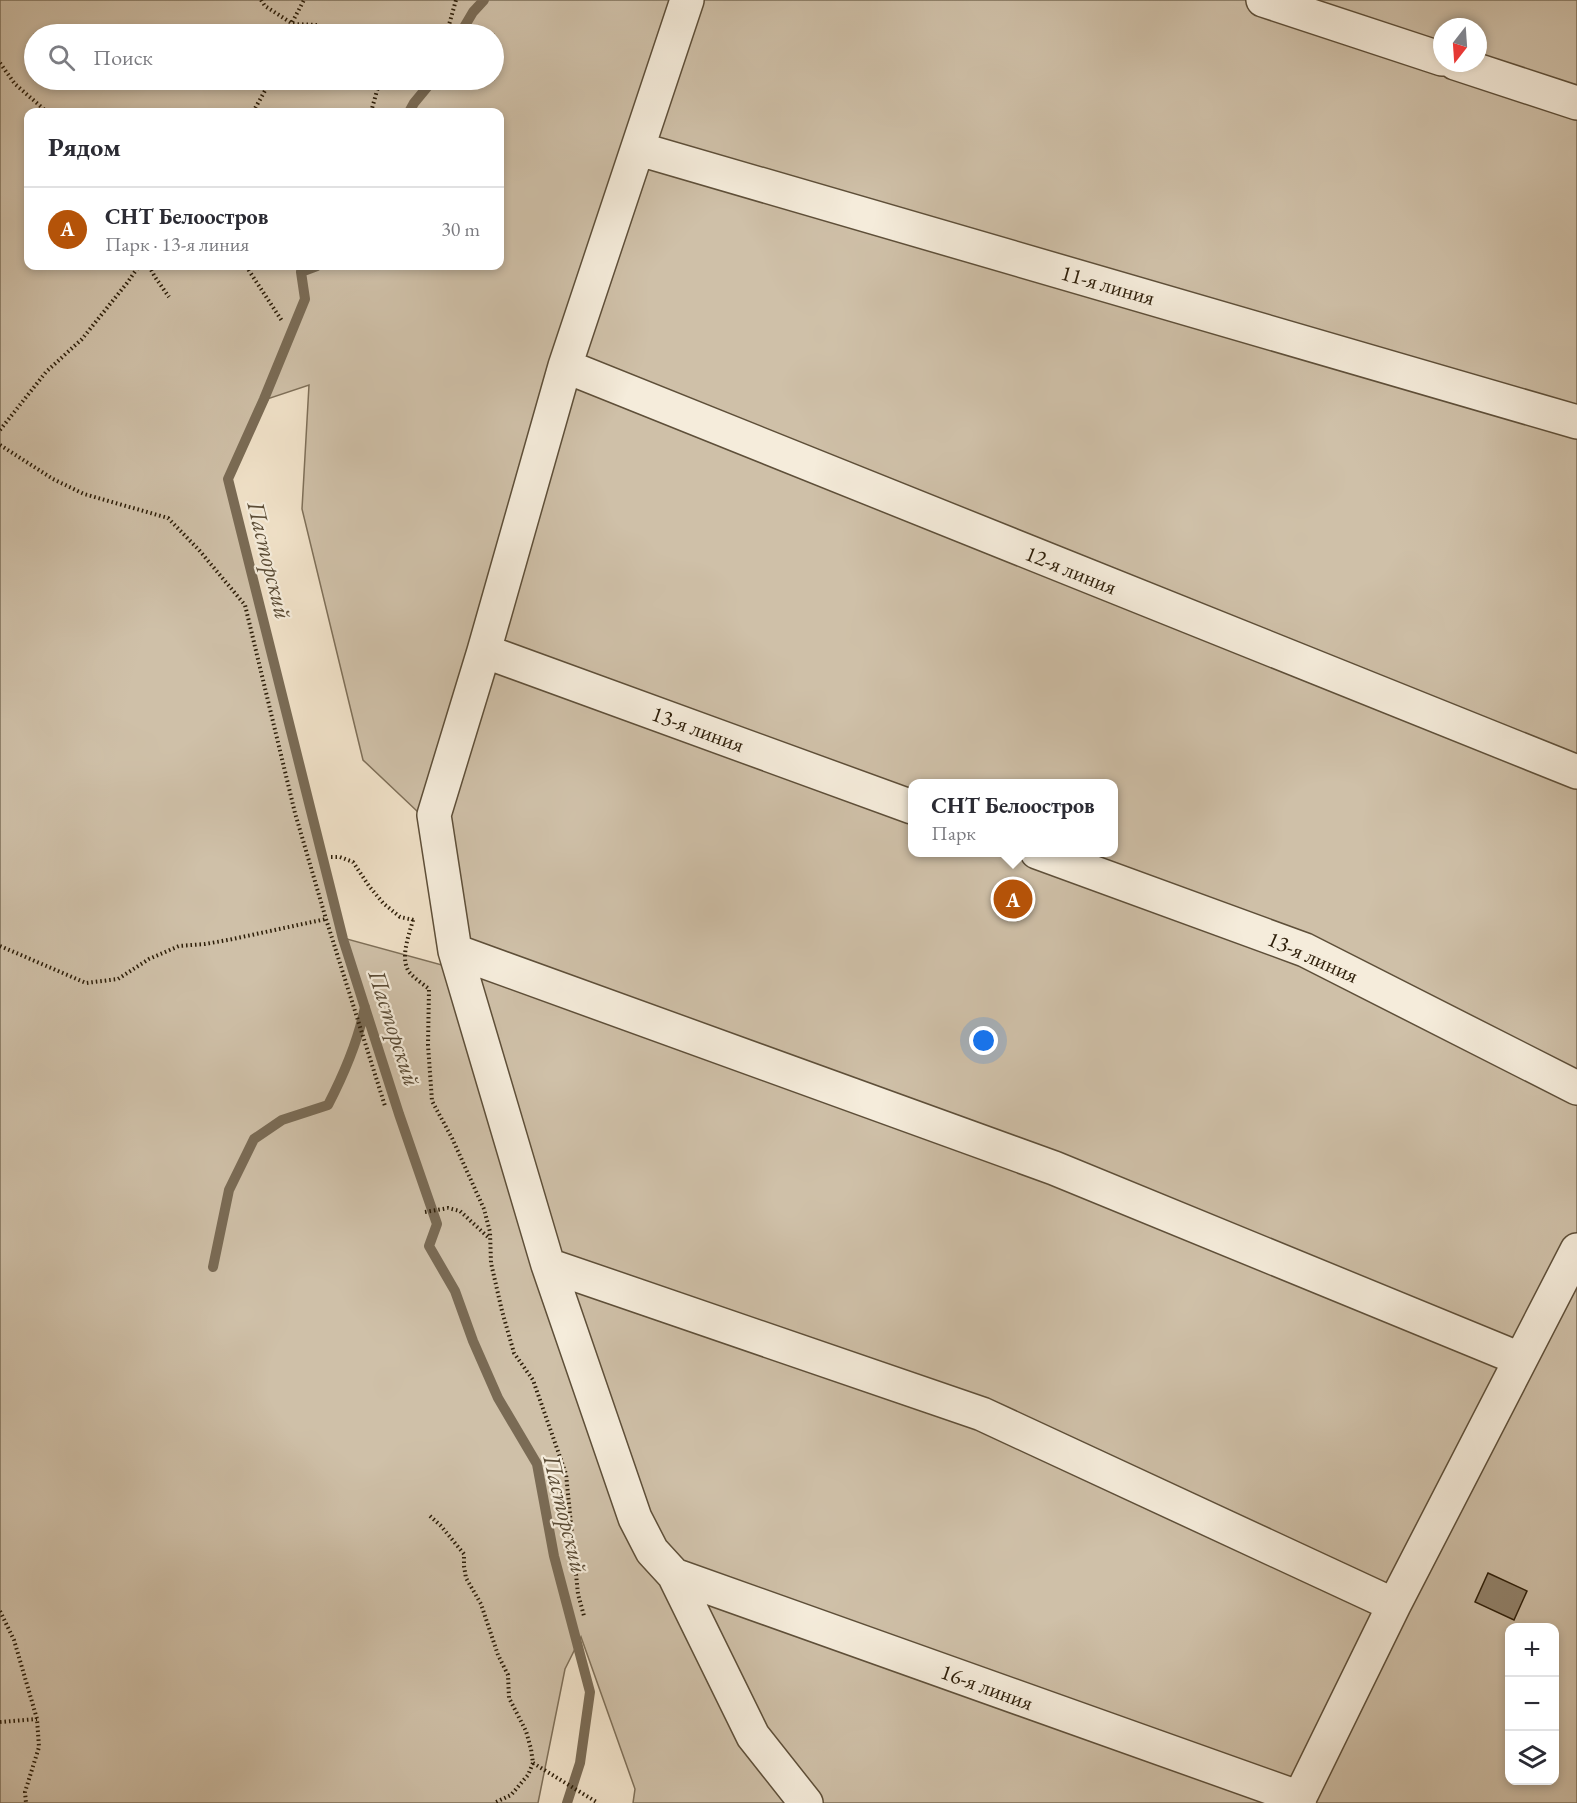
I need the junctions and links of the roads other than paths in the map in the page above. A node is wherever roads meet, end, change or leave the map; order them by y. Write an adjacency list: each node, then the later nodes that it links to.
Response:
1 (687, 0): 6 (street)
2 (1263, 0): 3 (street)
3 (1433, 56)
4 (1482, 72): 5 (street)
5 (1577, 103)
6 (639, 148): 7 (street); 8 (street, 11-я линия)
7 (565, 366): 9 (street); 10 (street, 12-я линия)
8 (1577, 422)
9 (484, 651): 11 (street, 13-я линия); 13 (street)
10 (1577, 772)
11 (908, 806)
12 (1051, 857): 14 (street, 13-я линия)
13 (455, 951): 16 (street); 17 (street)
14 (1577, 1088)
15 (1577, 1250): 17 (street)
16 (548, 1265): 18 (street); 19 (street)
17 (1520, 1359): 19 (street)
18 (674, 1575): 20 (street, 16-я линия); 21 (street)
19 (1394, 1605): 20 (street)
20 (1298, 1801)
21 (806, 1803)

